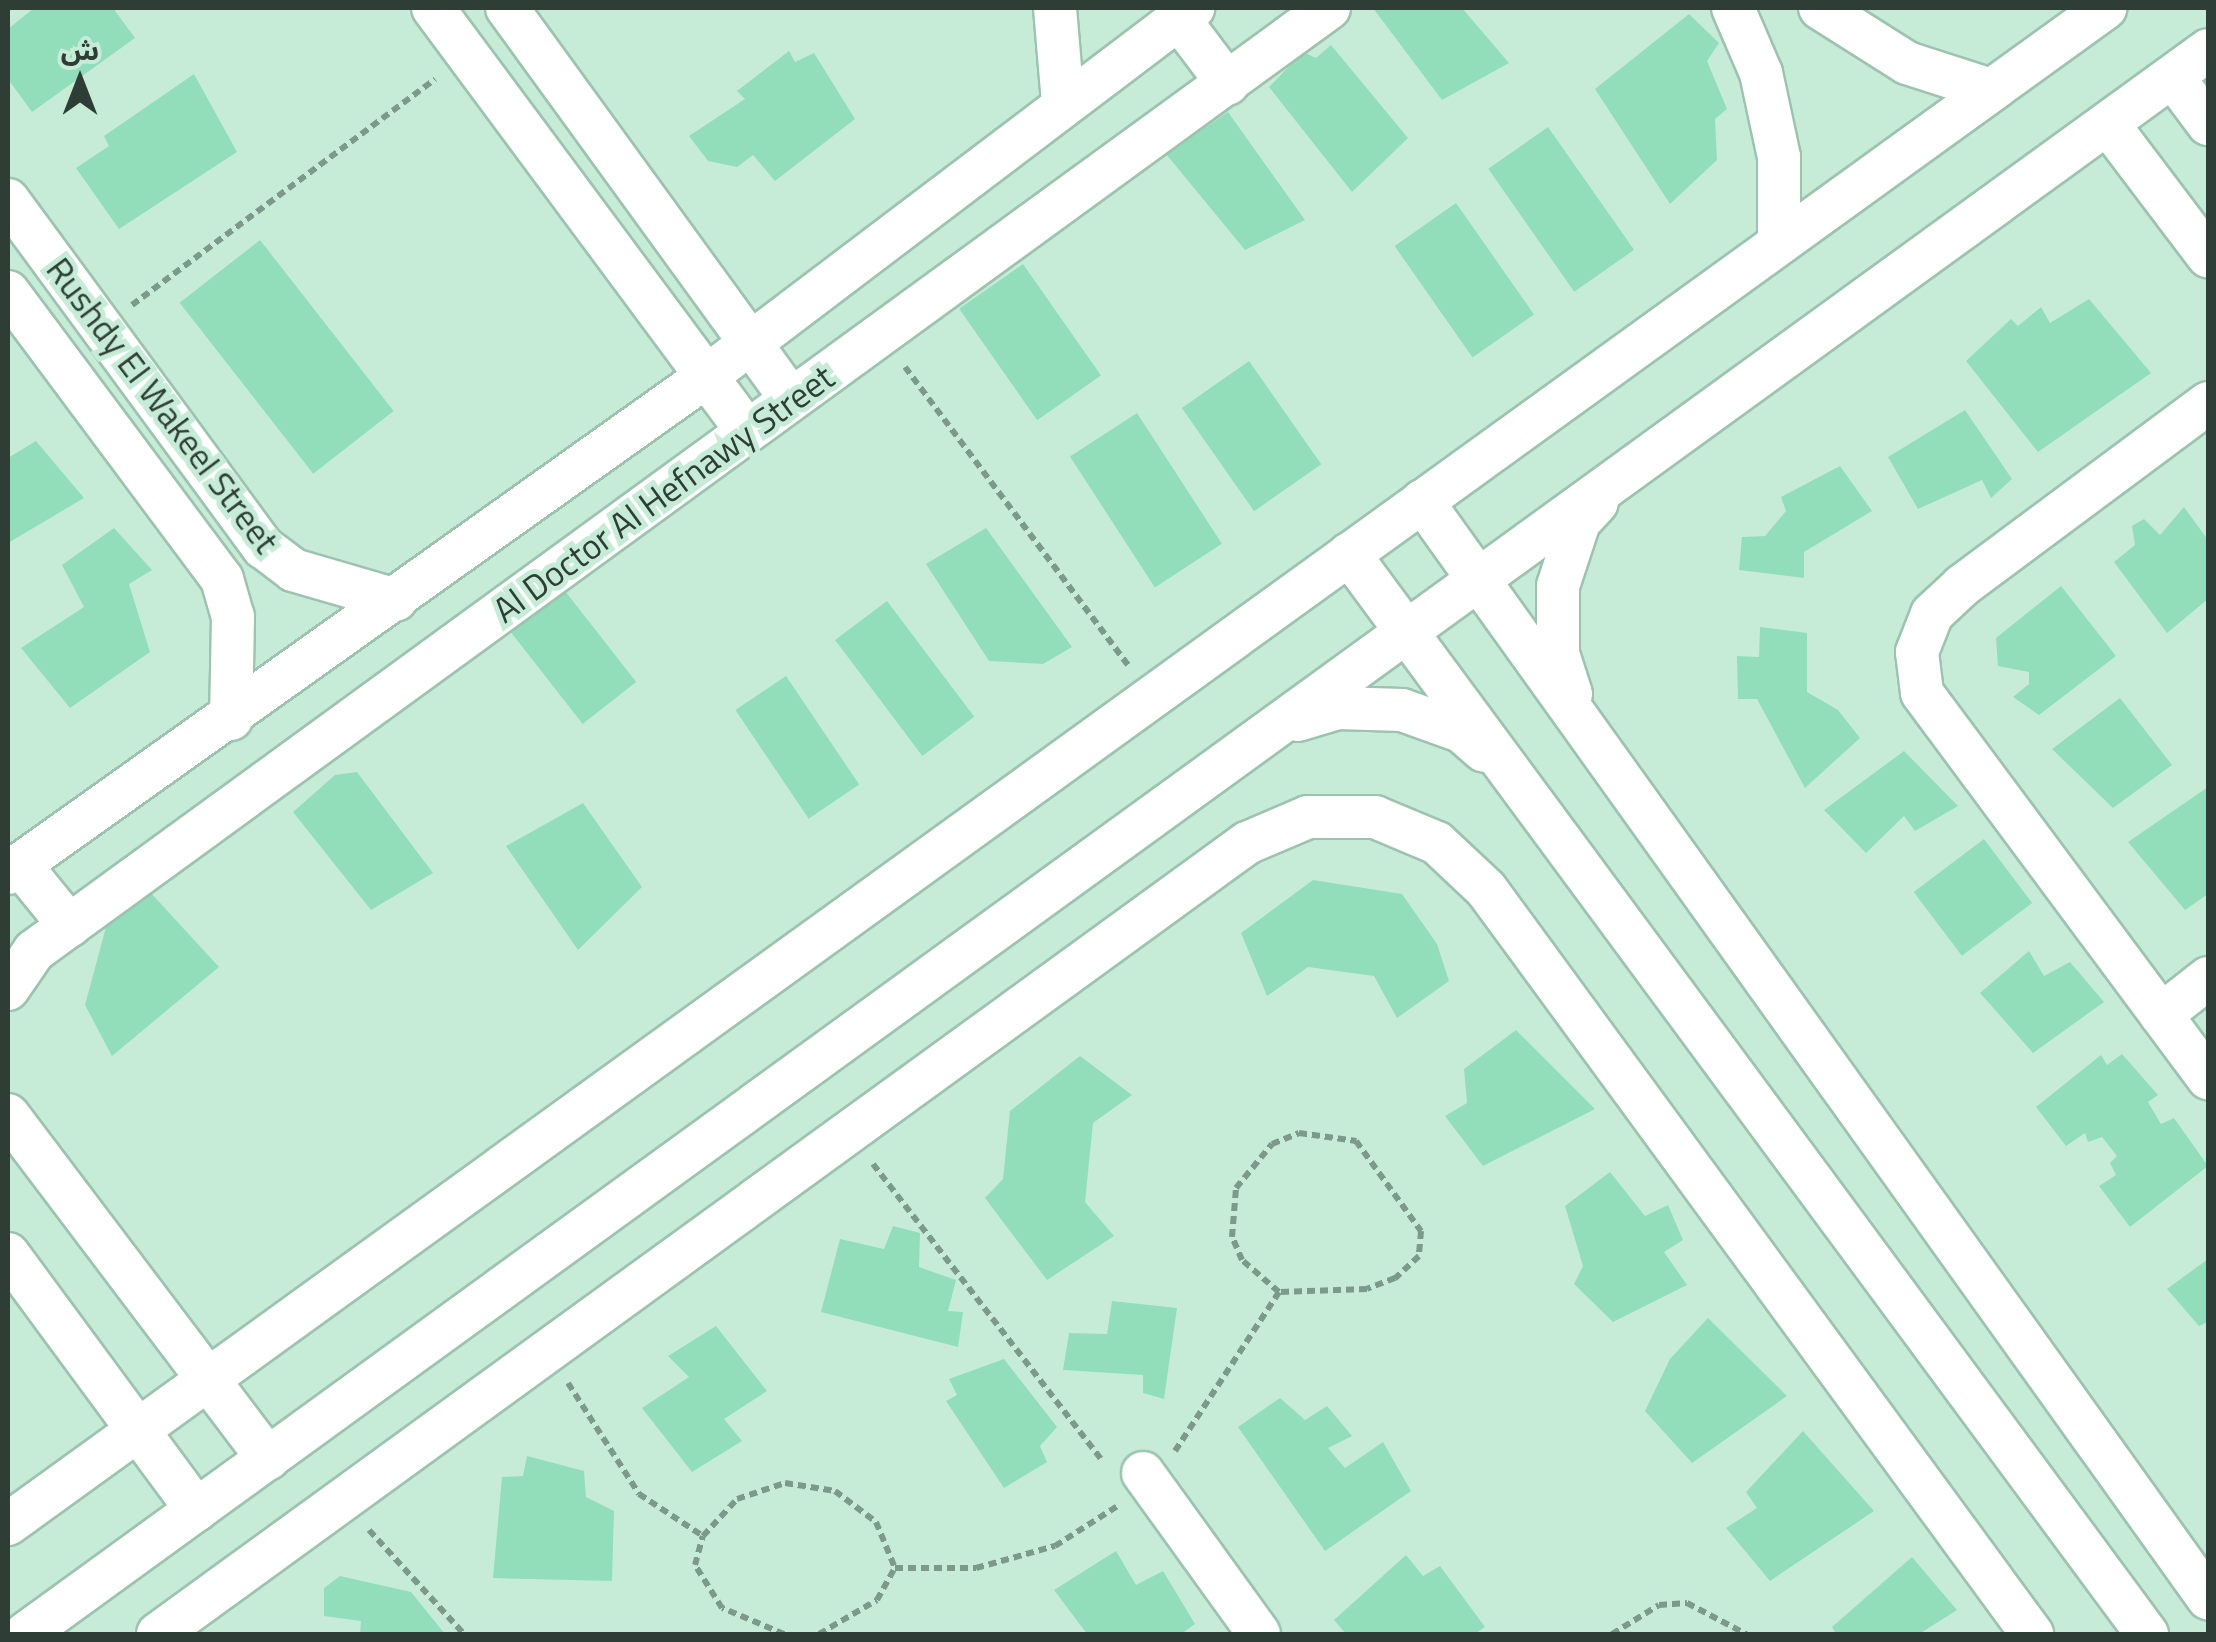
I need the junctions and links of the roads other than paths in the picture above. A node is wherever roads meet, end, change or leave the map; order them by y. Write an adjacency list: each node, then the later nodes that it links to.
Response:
1 (433, 8): 21 (street)
2 (506, 8): 20 (street)
3 (1055, 8): 13 (street)
4 (1330, 8): 11 (street, Al Doctor Al Hefnawy Street)
5 (1733, 8): 17 (street)
6 (1820, 8): 12 (street)
7 (2106, 8): 12 (street)
8 (1186, 13): 11 (street); 13 (street, Al Doctor Al Hefnawy Street)
9 (2208, 50): 10 (street)
10 (2173, 77): 14 (street); 15 (street)
11 (1228, 84): 22 (street, Al Doctor Al Hefnawy Street)
12 (1992, 90): 17 (street)
13 (1063, 103): 20 (street, Al Doctor Al Hefnawy Street)
14 (2108, 124): 18 (street); 25 (street)
15 (2208, 124)
16 (8, 200): 29 (street, Rushdy El Wakeel Street)
17 (1779, 243): 26 (street)
18 (2208, 256)
19 (8, 292): 31 (street, Rushdy El Wakeel Street)
20 (751, 344): 21 (street, Al Doctor Al Hefnawy Street); 22 (street)
21 (707, 376): 24 (street); 29 (street, Al Doctor Al Hefnawy Street)
22 (791, 399): 24 (street, Al Doctor Al Hefnawy Street)
23 (2208, 403): 39 (street)
24 (747, 431): 36 (street, Al Doctor Al Hefnawy Street)
25 (1625, 474): 28 (street); 32 (street)
26 (1422, 501): 27 (street); 28 (street)
27 (1348, 554): 30 (street); 43 (street)
28 (1481, 579): 30 (street); 32 (street)
29 (396, 600): 31 (street, Al Doctor Al Hefnawy Street)
30 (1406, 632): 33 (street); 34 (street)
31 (231, 719): 35 (street, Al Doctor Al Hefnawy Street)
32 (1579, 719): 49 (street)
33 (1278, 726): 34 (street); 45 (street)
34 (1510, 772): 54 (street)
35 (14, 869): 36 (street)
36 (70, 926): 38 (street, Al Doctor Al Hefnawy Street)
37 (2208, 978): 39 (street)
38 (8, 989)
39 (2162, 1015): 40 (street)
40 (2208, 1078)
41 (8, 1115): 43 (street)
42 (8, 1254): 44 (street)
43 (206, 1381): 44 (street); 45 (street)
44 (136, 1431): 47 (street); 48 (street)
45 (268, 1459): 47 (street)
46 (1142, 1474): 52 (street)
47 (197, 1510): 50 (street)
48 (8, 1524)
49 (2208, 1598)
50 (25, 1634)
51 (158, 1634): 53 (street)
52 (1260, 1634)
53 (2032, 1634)
54 (2147, 1634)

